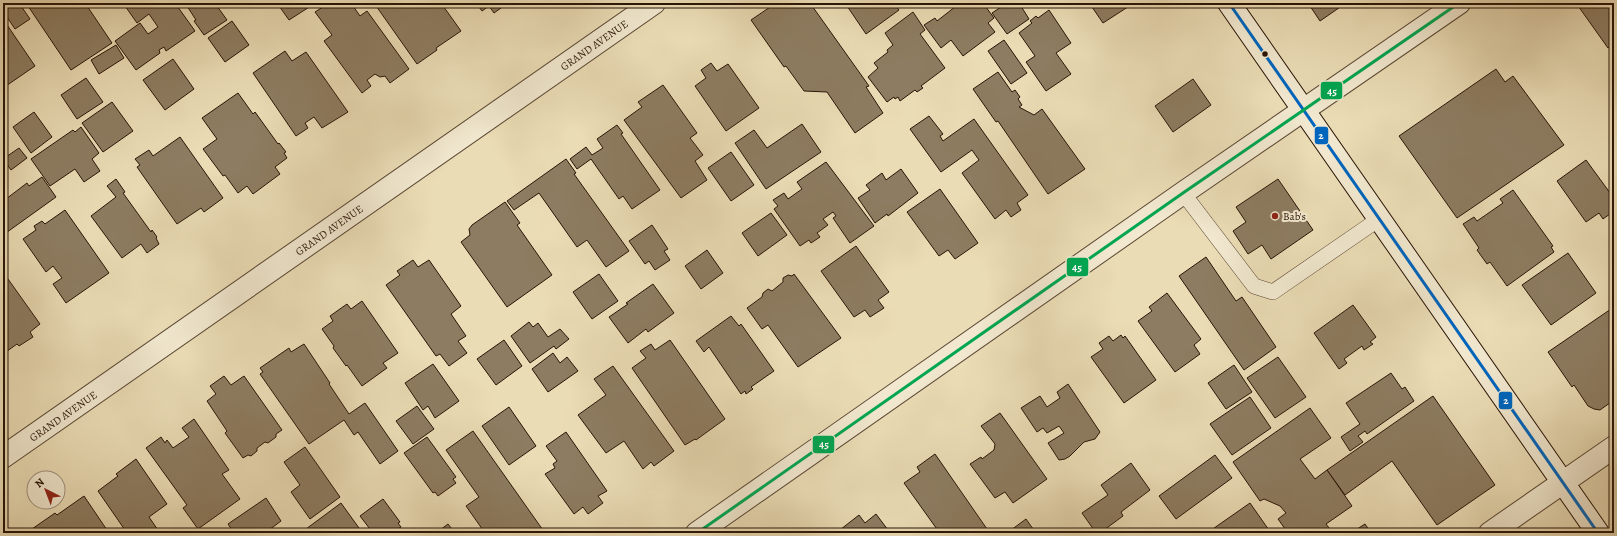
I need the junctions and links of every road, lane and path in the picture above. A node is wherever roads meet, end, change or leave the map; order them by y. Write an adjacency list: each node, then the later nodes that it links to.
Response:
1 (654, 3): 8 (street, GRAND AVENUE)
2 (1229, 3): 4 (street)
3 (1459, 3): 4 (street)
4 (1304, 111): 5 (street); 6 (street)
5 (1183, 193): 6 (lane); 10 (street)
6 (1379, 219): 9 (street)
7 (1614, 447): 9 (street)
8 (3, 457)
9 (1563, 482): 11 (street); 12 (street)
10 (697, 533)
11 (1490, 533)
12 (1598, 533)

